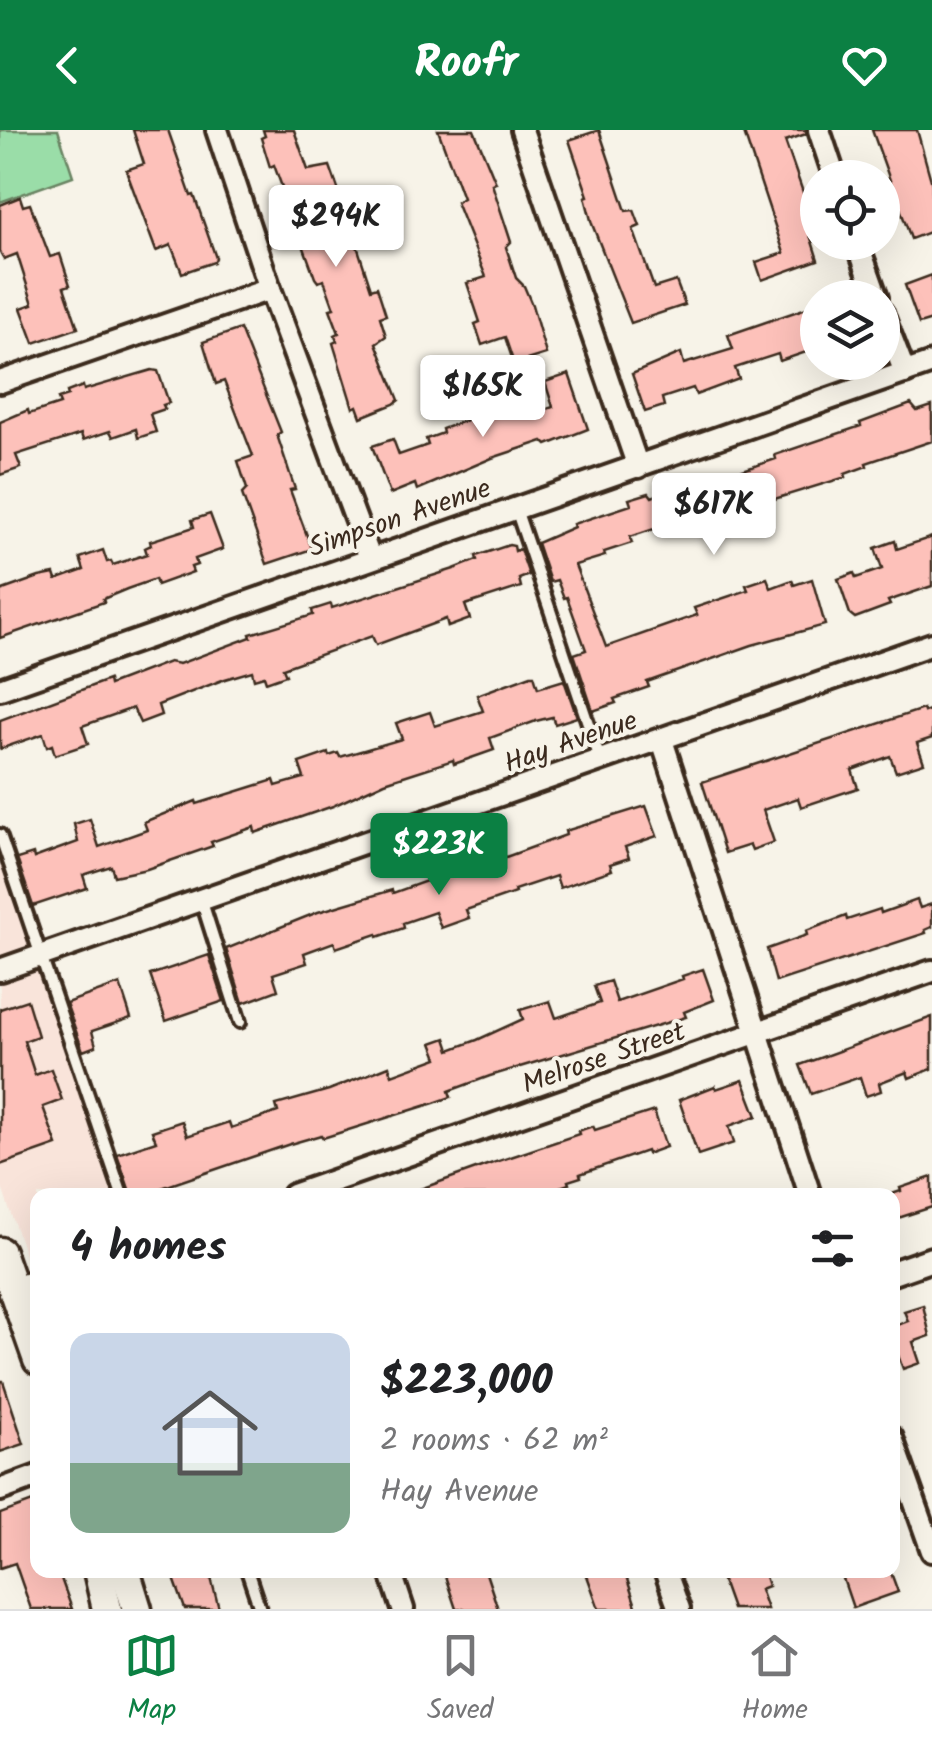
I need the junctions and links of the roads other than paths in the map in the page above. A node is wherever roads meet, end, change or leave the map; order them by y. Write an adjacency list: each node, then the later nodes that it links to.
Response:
1 (217, 130): 5 (street)
2 (522, 130): 10 (street)
3 (819, 130): 4 (street)
4 (829, 160)
5 (270, 289): 9 (street); 12 (street)
6 (900, 360): 8 (street)
7 (932, 363): 8 (street, Simpson Avenue)
8 (905, 373): 10 (street, Simpson Avenue)
9 (0, 382)
10 (638, 466): 11 (street, Simpson Avenue)
11 (516, 509): 12 (street, Simpson Avenue); 16 (lane)
12 (370, 558): 14 (street, Simpson Avenue)
13 (932, 644): 15 (street, Hay Avenue)
14 (0, 689)
15 (662, 740): 16 (street, Hay Avenue); 23 (street)
16 (601, 762): 18 (street, Hay Avenue)
17 (0, 835): 19 (lane)
18 (201, 898): 19 (street, Hay Avenue); 22 (lane)
19 (42, 954): 20 (street, Hay Avenue); 24 (lane)
20 (0, 970)
21 (932, 971): 23 (street, Melrose Street)
22 (240, 1022)
23 (757, 1035): 25 (street, Melrose Street); 26 (street)
24 (120, 1188)
25 (313, 1188)
26 (808, 1188)
27 (0, 1252): 30 (main road)
28 (932, 1260): 29 (street)
29 (900, 1270)
30 (25, 1284): 31 (main road)
31 (30, 1313)
32 (900, 1461): 35 (street)
33 (30, 1479): 34 (street)
34 (0, 1490)
35 (932, 1551)
36 (100, 1578): 41 (main road)
37 (127, 1578): 42 (main road)
38 (250, 1578): 43 (lane)
39 (393, 1578): 44 (street)
40 (668, 1578): 45 (street)
41 (107, 1609)
42 (137, 1609)
43 (260, 1609)
44 (403, 1609)
45 (679, 1609)

